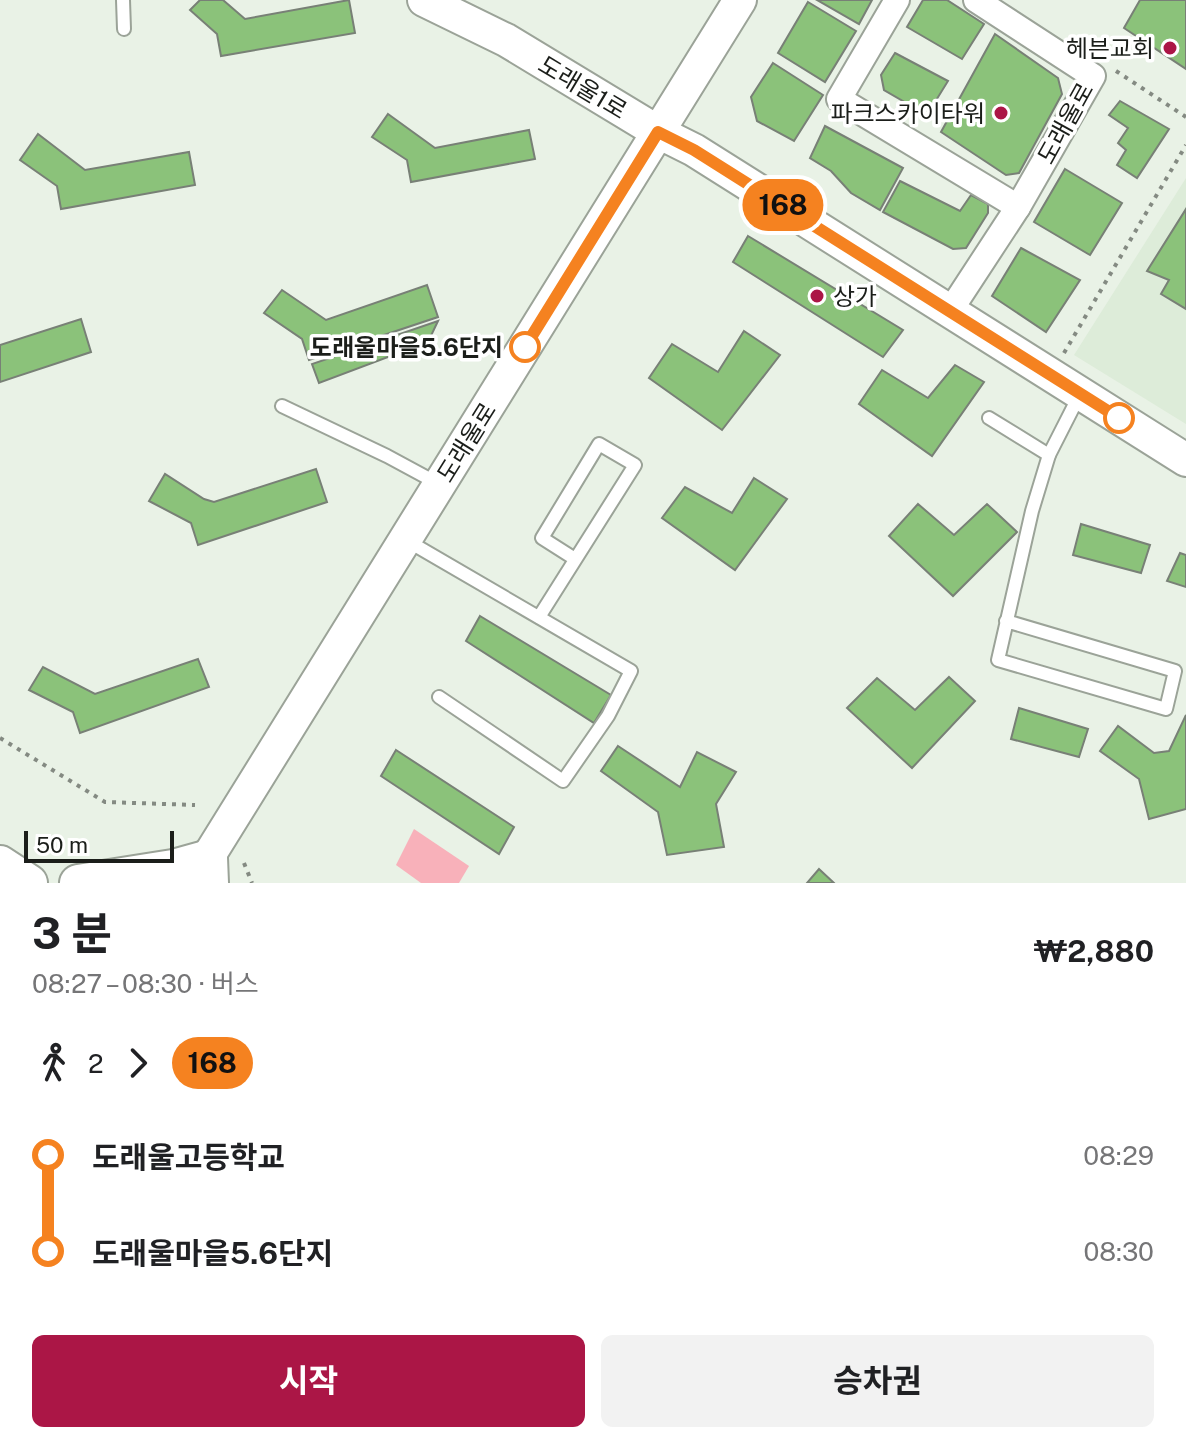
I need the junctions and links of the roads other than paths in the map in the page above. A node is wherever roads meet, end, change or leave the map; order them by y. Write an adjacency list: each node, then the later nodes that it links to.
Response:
1 (123, 0): 6 (lane)
2 (424, 0): 7 (main road, 도래울1로)
3 (740, 0): 7 (main road, 도래울로)
4 (897, 0): 8 (street)
5 (976, 0): 8 (street, 도래울로)
6 (124, 29)
7 (658, 132): 9 (main road, 도래울1로); 15 (main road, 도래울로)
8 (1018, 207): 9 (street, 도래울로)
9 (950, 311): 10 (main road, 도래울1로)
10 (1080, 394): 13 (lane); 14 (main road, 도래울1로)
11 (282, 406): 15 (lane)
12 (989, 418): 13 (lane)
13 (1049, 455): 19 (lane)
14 (1186, 460)
15 (439, 484): 16 (main road, 도래울로)
16 (406, 540): 18 (lane); 22 (main road, 도래울로)
17 (575, 559): 17 (lane); 18 (lane)
18 (539, 617): 20 (lane)
19 (1006, 621): 19 (lane)
20 (439, 697)
21 (0, 864): 23 (main road)
22 (213, 872): 24 (main road)
23 (29, 883)
24 (78, 883)

